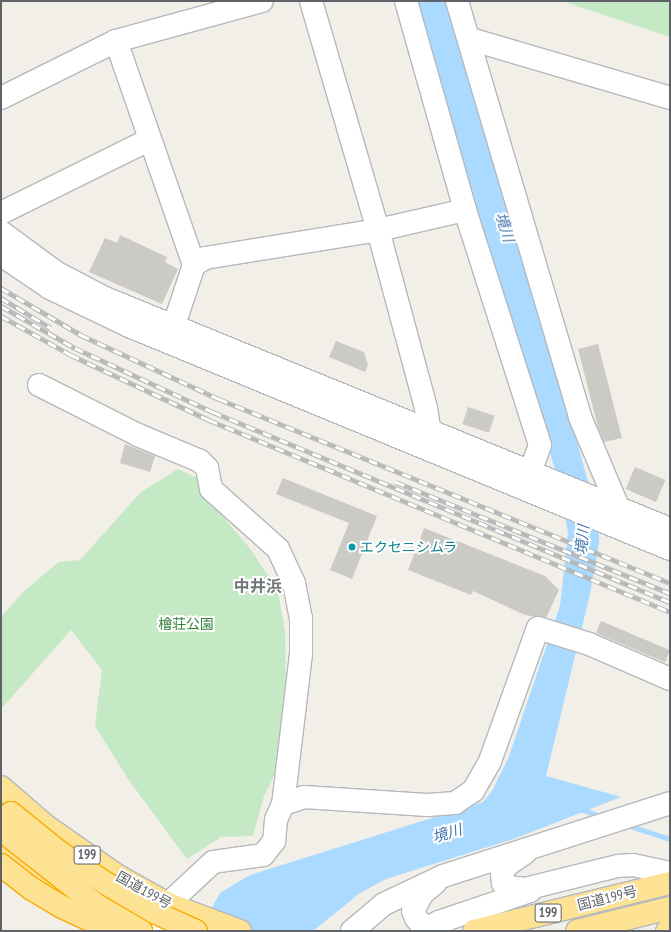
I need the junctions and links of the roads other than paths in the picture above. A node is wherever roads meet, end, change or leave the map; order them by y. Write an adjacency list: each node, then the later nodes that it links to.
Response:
1 (262, 1): 6 (street)
2 (311, 1): 12 (street)
3 (406, 1): 10 (street)
4 (457, 1): 5 (street)
5 (470, 39): 8 (street); 20 (street)
6 (116, 41): 7 (street); 9 (street)
7 (1, 98)
8 (670, 98)
9 (149, 140): 11 (street); 15 (street)
10 (465, 210): 12 (street); 19 (street)
11 (1, 213)
12 (378, 230): 15 (street); 18 (street)
13 (1, 232): 16 (street)
14 (1, 255): 16 (street)
15 (194, 265): 16 (street)
16 (170, 334): 18 (street); 19 (street)
17 (38, 385): 26 (street)
18 (430, 432): 19 (street)
19 (545, 484): 20 (street)
20 (609, 510): 21 (street); 22 (street)
21 (670, 529)
22 (670, 548)
23 (670, 679): 26 (street)
24 (1, 787): 28 (highway, 国道199号 / 199)
25 (670, 803): 29 (street)
26 (283, 804): 35 (street)
27 (4, 816): 42 (highway, bridge); 44 (highway, bridge)
28 (46, 826): 30 (street); 35 (highway, 国道199号 / 199)
29 (536, 846): 32 (street); 33 (street)
30 (5, 861): 40 (highway, bridge); 41 (highway)
31 (670, 873): 33 (street)
32 (443, 876): 37 (street); 46 (street)
33 (561, 880): 37 (street)
34 (670, 883): 38 (highway, 国道199号 / 199)
35 (175, 907): 43 (street); 45 (highway, 国道199号 / 199)
36 (670, 908): 47 (highway)
37 (426, 929): 38 (street)
38 (483, 929)
39 (670, 930): 48 (highway)
40 (114, 931)
41 (129, 931)
42 (141, 931)
43 (151, 931)
44 (196, 931)
45 (240, 931)
46 (352, 931)
47 (577, 931)
48 (667, 931)

